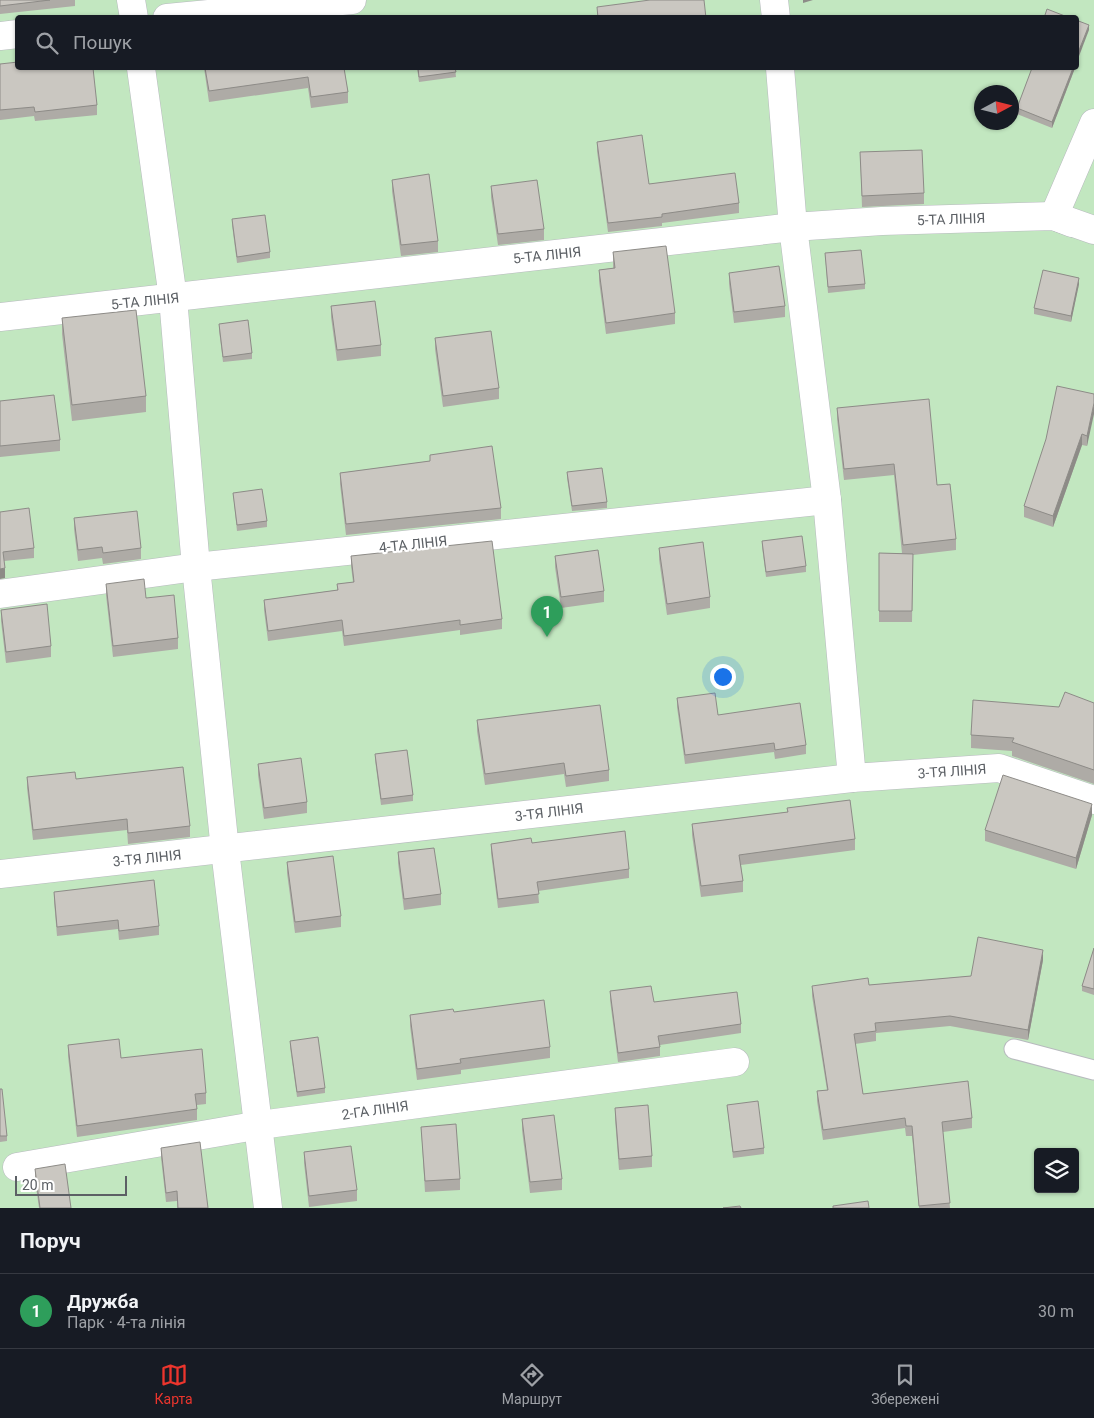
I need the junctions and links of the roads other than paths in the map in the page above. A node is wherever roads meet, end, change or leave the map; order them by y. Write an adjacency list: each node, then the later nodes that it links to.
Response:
1 (131, 0): 4 (street)
2 (352, 0): 5 (street)
3 (774, 0): 6 (street)
4 (134, 15)
5 (199, 15)
6 (776, 15)
7 (15, 34): 8 (street)
8 (0, 36)
9 (141, 70): 14 (street)
10 (780, 70): 13 (street)
11 (1094, 123): 12 (street)
12 (1078, 225): 13 (street, 5-ТА ЛІНІЯ)
13 (794, 227): 14 (street, 5-ТА ЛІНІЯ); 16 (street)
14 (172, 298): 15 (street, 5-ТА ЛІНІЯ); 17 (street)
15 (0, 317)
16 (827, 500): 17 (street, 4-ТА ЛІНІЯ); 19 (street)
17 (196, 567): 18 (street, 4-ТА ЛІНІЯ); 21 (street)
18 (0, 594)
19 (852, 778): 20 (street, 3-ТЯ ЛІНІЯ); 21 (street, 3-ТЯ ЛІНІЯ)
20 (1094, 800)
21 (225, 850): 22 (street, 3-ТЯ ЛІНІЯ); 26 (street)
22 (0, 874)
23 (1014, 1049): 25 (lane)
24 (735, 1062): 26 (street, 2-ГА ЛІНІЯ)
25 (1094, 1070)
26 (260, 1125): 27 (street, 2-ГА ЛІНІЯ); 28 (street)
27 (17, 1167)
28 (268, 1208)

